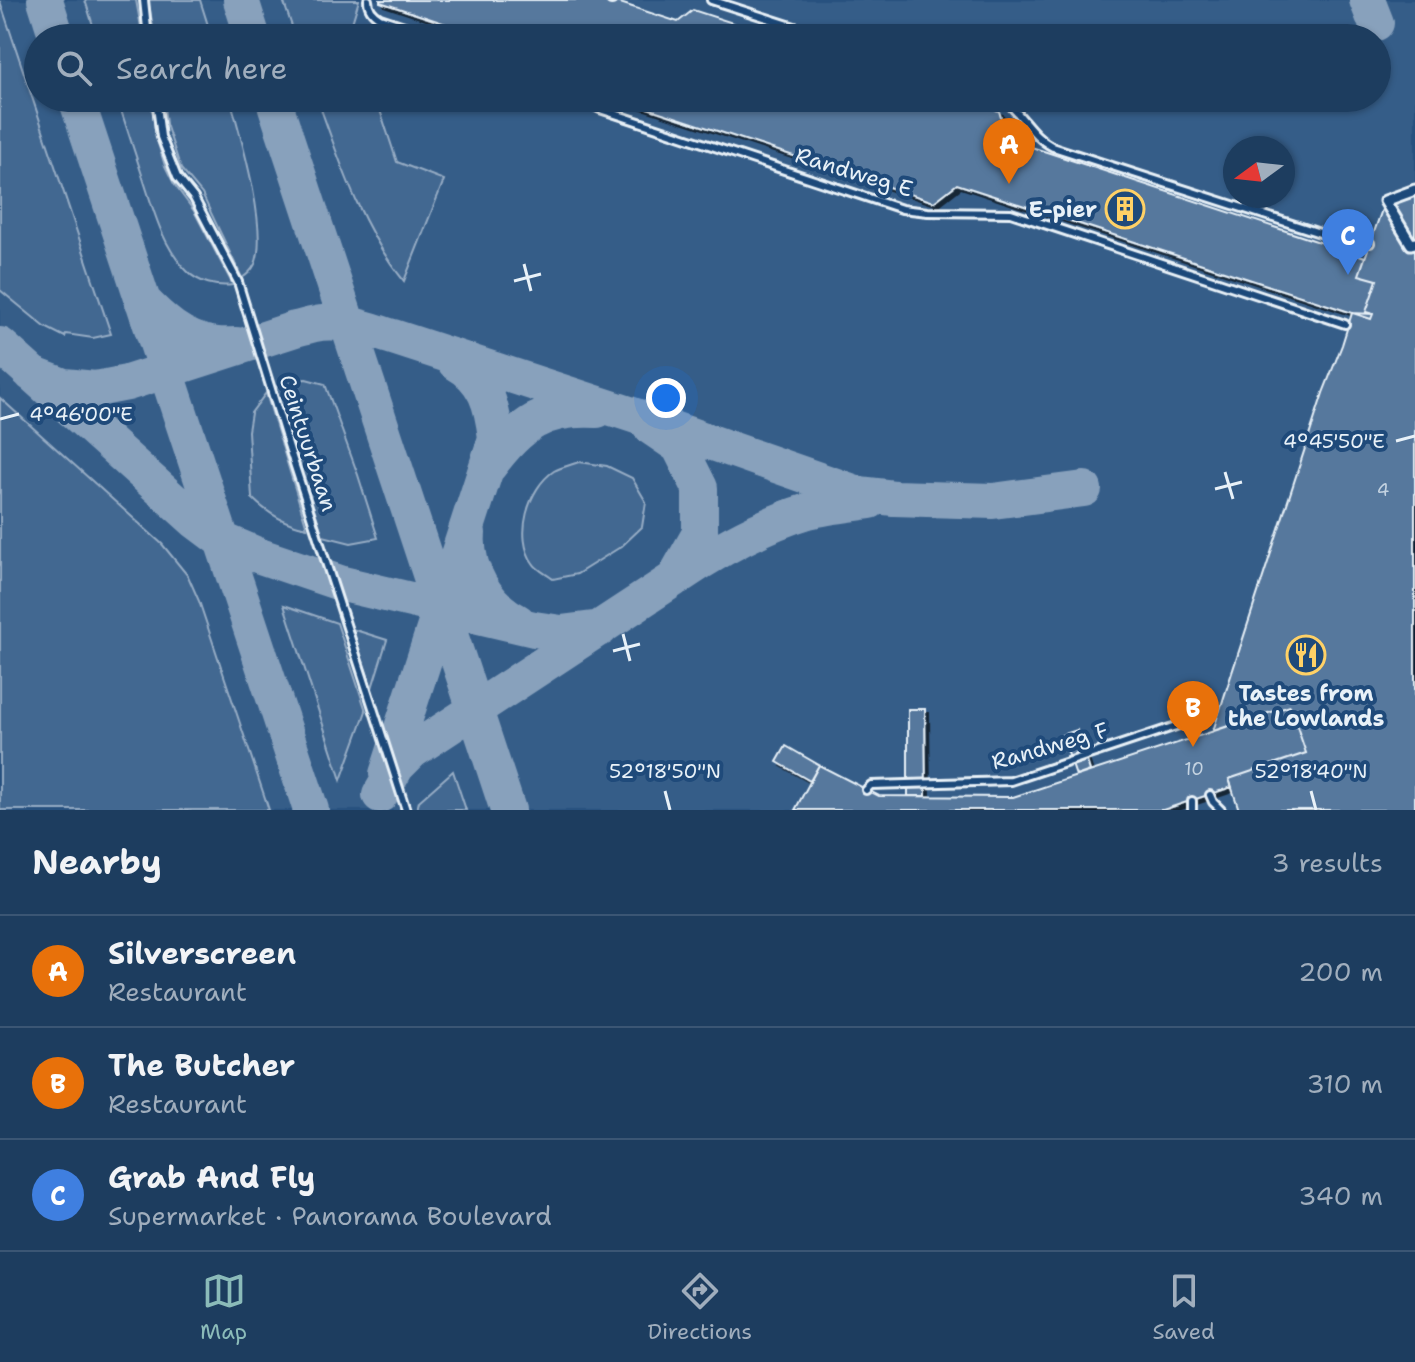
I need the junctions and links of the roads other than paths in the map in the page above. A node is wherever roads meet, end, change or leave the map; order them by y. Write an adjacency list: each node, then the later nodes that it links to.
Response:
1 (144, 0): 5 (lane)
2 (368, 0): 6 (lane)
3 (711, 0): 4 (lane)
4 (728, 2): 7 (lane)
5 (147, 24)
6 (398, 24)
7 (790, 24)
8 (158, 112): 20 (lane, Ceintuurbaan)
9 (609, 112): 13 (lane, Randweg E)
10 (1018, 112): 14 (lane)
11 (1415, 190): 15 (street)
12 (1035, 210): 13 (lane)
13 (1031, 219): 16 (lane, Randweg E)
14 (1370, 243)
15 (1415, 243)
16 (1345, 324)
17 (1194, 720): 18 (lane, Randweg F)
18 (866, 790)
19 (1210, 795): 21 (lane)
20 (406, 810)
21 (1221, 810)

